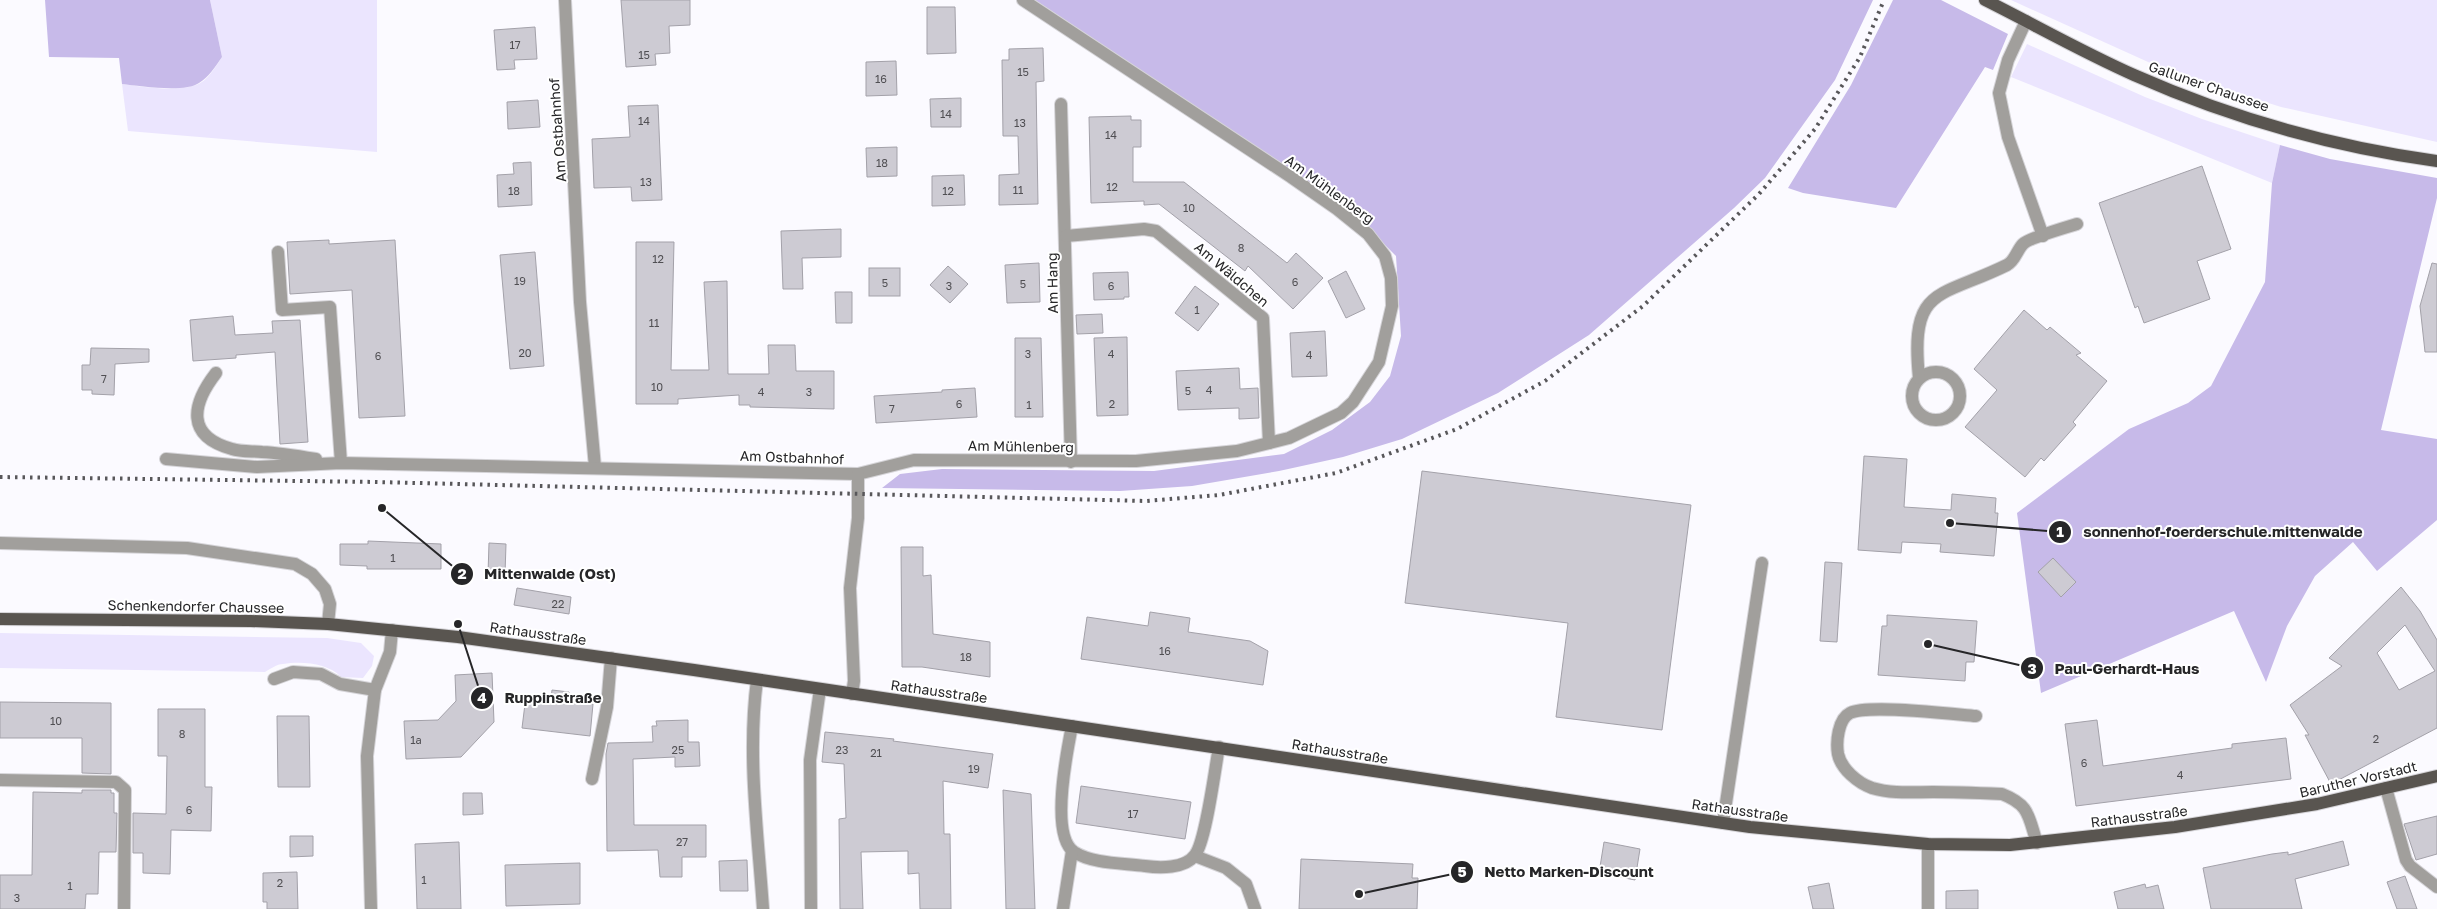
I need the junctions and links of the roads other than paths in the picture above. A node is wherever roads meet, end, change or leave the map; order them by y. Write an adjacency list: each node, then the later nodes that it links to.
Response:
1 (565, 0): 17 (street, Am Ostbahnhof)
2 (1023, 0): 13 (street, Am Mühlenberg)
3 (1985, 0): 4 (main road, Galluner Chaussee)
4 (2026, 21): 6 (main road, Galluner Chaussee); 9 (street)
5 (1061, 104): 8 (street, Am Hang)
6 (2437, 161)
7 (2077, 224): 9 (street)
8 (1066, 236): 13 (street, Am Wäldchen); 15 (street, Am Hang)
9 (2043, 236): 12 (street)
10 (278, 252): 16 (street)
11 (216, 373): 16 (street)
12 (1919, 378)
13 (1269, 444): 15 (street, Am Mühlenberg)
14 (166, 459): 16 (street)
15 (1071, 462): 18 (street, Am Mühlenberg)
16 (340, 463): 17 (street, Am Ostbahnhof)
17 (595, 467): 18 (street, Am Ostbahnhof)
18 (858, 474): 29 (street, Am Ostbahnhof)
19 (0, 544): 22 (street)
20 (1762, 563): 38 (street)
21 (0, 619): 22 (main road, Schenkendorfer Chaussee)
22 (328, 624): 23 (main road, Schenkendorfer Chaussee)
23 (392, 630): 24 (main road, Rathausstraße); 28 (street)
24 (611, 658): 26 (main road, Rathausstraße); 34 (street)
25 (274, 678): 28 (street)
26 (757, 680): 27 (main road, Rathausstraße); 46 (street)
27 (820, 689): 29 (main road, Rathausstraße); 47 (street)
28 (376, 690): 45 (street)
29 (852, 694): 31 (main road, Rathausstraße)
30 (1976, 716): 39 (street)
31 (1072, 726): 32 (main road, Rathausstraße); 41 (street)
32 (1219, 747): 38 (main road, Rathausstraße); 42 (street)
33 (2437, 776): 36 (main road, Baruther Vorstadt)
34 (592, 779)
35 (0, 780): 44 (street)
36 (2386, 788): 37 (main road, Baruther Vorstadt); 43 (street)
37 (2285, 810): 39 (main road, Rathausstraße)
38 (1723, 823): 40 (main road, Rathausstraße)
39 (2037, 842): 40 (main road, Rathausstraße)
40 (1928, 844): 50 (street)
41 (1072, 851): 42 (street); 48 (street)
42 (1195, 856): 49 (street)
43 (2437, 887)
44 (124, 909)
45 (370, 909)
46 (763, 909)
47 (811, 909)
48 (1064, 909)
49 (1255, 909)
50 (1928, 909)

